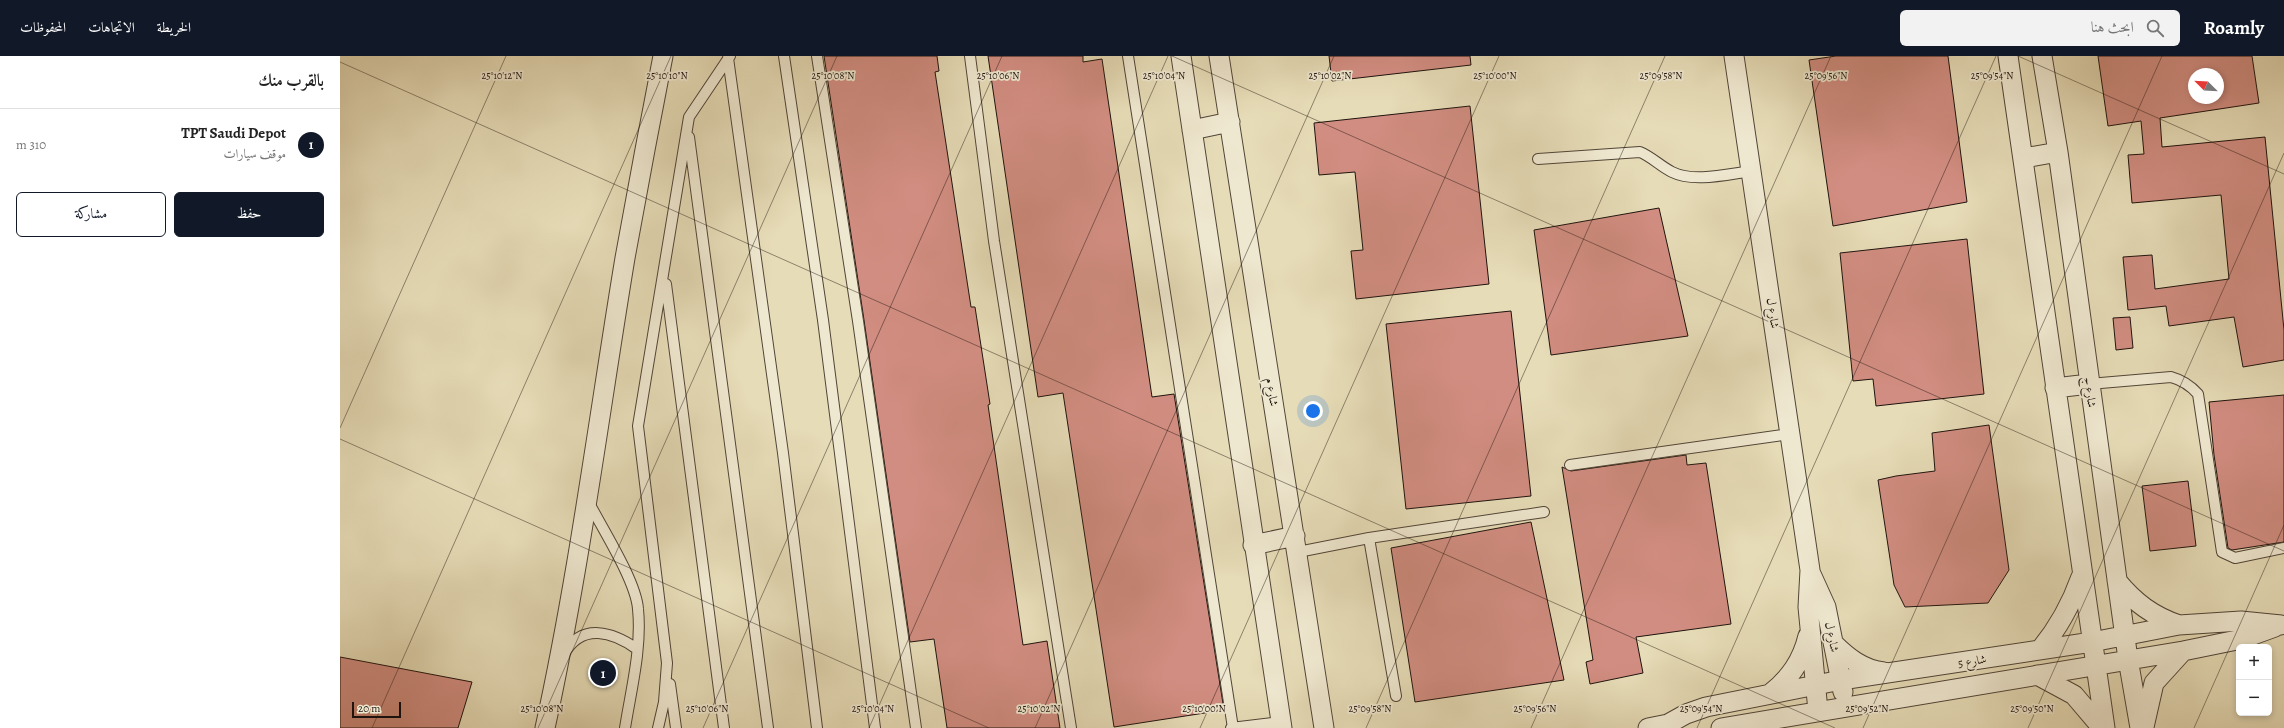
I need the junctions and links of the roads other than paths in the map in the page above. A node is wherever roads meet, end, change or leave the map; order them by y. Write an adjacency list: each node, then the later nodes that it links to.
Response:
1 (663, 56): 24 (street)
2 (784, 56): 65 (lane)
3 (817, 56): 66 (lane)
4 (970, 56): 67 (lane)
5 (1128, 56): 68 (lane)
6 (1181, 56): 14 (street)
7 (1219, 56): 12 (street, شارع م)
8 (1734, 56): 18 (street, شارع ل)
9 (2008, 56): 16 (street)
10 (2042, 56): 15 (street, شارع ج)
11 (729, 57): 13 (lane); 64 (lane)
12 (1230, 122): 14 (street); 27 (street, شارع م)
13 (688, 125): 19 (lane); 63 (lane)
14 (1192, 130): 28 (street)
15 (2058, 152): 16 (street); 20 (street, شارع ج)
16 (2024, 158): 21 (street)
17 (1538, 159): 18 (lane)
18 (1752, 171): 22 (street, شارع ل)
19 (664, 273): 44 (lane); 62 (lane)
20 (2089, 384): 21 (street); 29 (lane); 32 (street, شارع ج)
21 (2054, 388): 31 (street)
22 (1790, 434): 23 (lane); 30 (street, شارع ل)
23 (1570, 465)
24 (588, 499): 39 (lane); 43 (street)
25 (1544, 512): 26 (lane)
26 (1369, 538): 27 (lane); 51 (lane)
27 (1297, 544): 28 (street); 52 (street, شارع م)
28 (1253, 545): 55 (street)
29 (2284, 548)
30 (1810, 570): 35 (street, شارع ل); 37 (street, شارع ل)
31 (2082, 575): 38 (street); 40 (street)
32 (2117, 581): 34 (street); 36 (street, شارع ج)
33 (2282, 624): 34 (street, شارع 5); 41 (street, شارع 5)
34 (2179, 625): 36 (street, شارع 5)
35 (1809, 633): 49 (street, شارع ل); 50 (street)
36 (2125, 636): 38 (street, شارع 5); 42 (street, شارع ج)
37 (1833, 642): 46 (street); 48 (street, شارع ل)
38 (2092, 642): 40 (street, شارع 5); 45 (street)
39 (637, 649): 43 (lane); 59 (lane)
40 (2040, 650): 46 (street, شارع 5)
41 (2183, 651): 42 (street, شارع 5); 75 (street)
42 (2128, 659): 45 (street, شارع 5); 74 (street, شارع ج)
43 (560, 661): 58 (street)
44 (667, 663): 60 (lane); 61 (lane)
45 (2096, 664): 47 (street, شارع 5); 73 (street)
46 (1897, 673): 48 (street, شارع 5)
47 (2037, 675): 53 (street, شارع 5); 73 (street)
48 (1841, 680): 49 (street, شارع 5); 53 (street, شارع ل)
49 (1816, 685): 50 (street, شارع 5); 54 (street, شارع ل)
50 (1770, 695): 57 (street, شارع 5)
51 (1396, 696)
52 (1320, 707): 69 (street, شارع م); 70 (street)
53 (1845, 707): 54 (street, شارع 5)
54 (1818, 711): 72 (street, شارع 5)
55 (1281, 725): 56 (lane)
56 (1259, 726): 68 (lane)
57 (1674, 726): 71 (street, شارع 5)
58 (545, 728)
59 (625, 728)
60 (658, 728)
61 (676, 728)
62 (724, 728)
63 (768, 728)
64 (816, 728)
65 (875, 728)
66 (916, 728)
67 (1071, 728)
68 (1232, 728)
69 (1324, 728)
70 (1336, 728)
71 (1648, 728)
72 (1721, 728)
73 (2104, 728)
74 (2140, 728)
75 (2144, 728)

